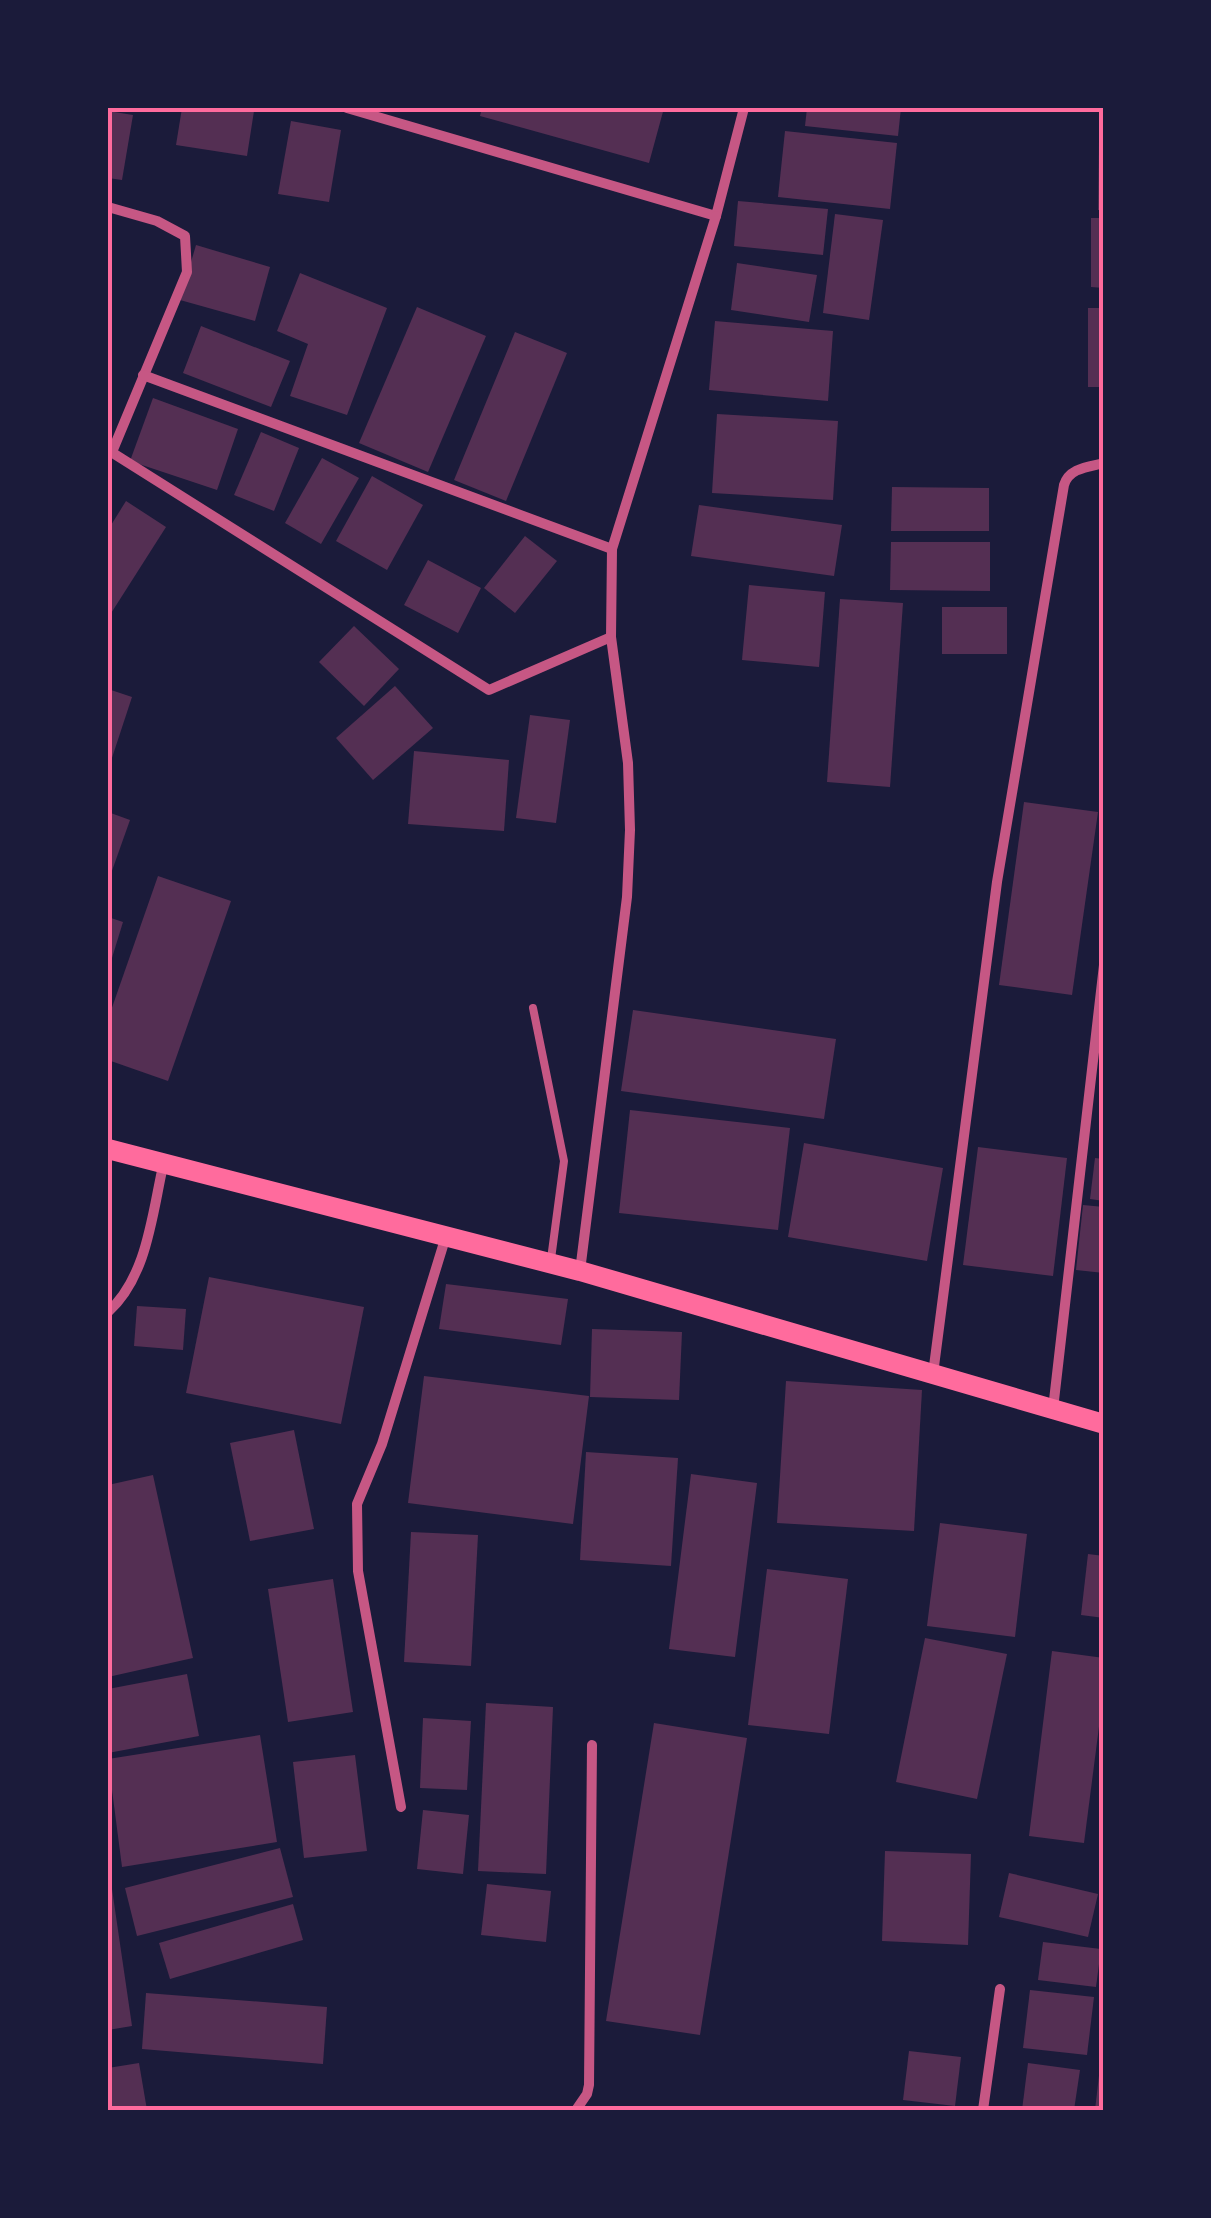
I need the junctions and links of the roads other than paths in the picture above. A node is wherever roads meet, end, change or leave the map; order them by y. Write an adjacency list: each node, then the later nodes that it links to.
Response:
1 (347, 108): 4 (street)
2 (744, 108): 4 (street)
3 (108, 206): 5 (street)
4 (716, 216): 8 (street)
5 (143, 375): 6 (street); 8 (street)
6 (110, 451): 9 (street)
7 (1104, 463): 18 (street)
8 (612, 549): 9 (street)
9 (611, 637): 16 (street)
10 (1104, 965): 19 (street)
11 (533, 1008): 15 (lane)
12 (108, 1149): 13 (main road)
13 (163, 1166): 14 (main road); 17 (street)
14 (446, 1236): 15 (main road); 22 (street)
15 (550, 1263): 16 (main road)
16 (580, 1271): 18 (main road)
17 (108, 1312)
18 (933, 1374): 19 (main road)
19 (1053, 1410): 20 (main road)
20 (1104, 1424)
21 (592, 1745): 24 (street)
22 (401, 1807)
23 (1000, 1989): 25 (street)
24 (576, 2110)
25 (983, 2110)

